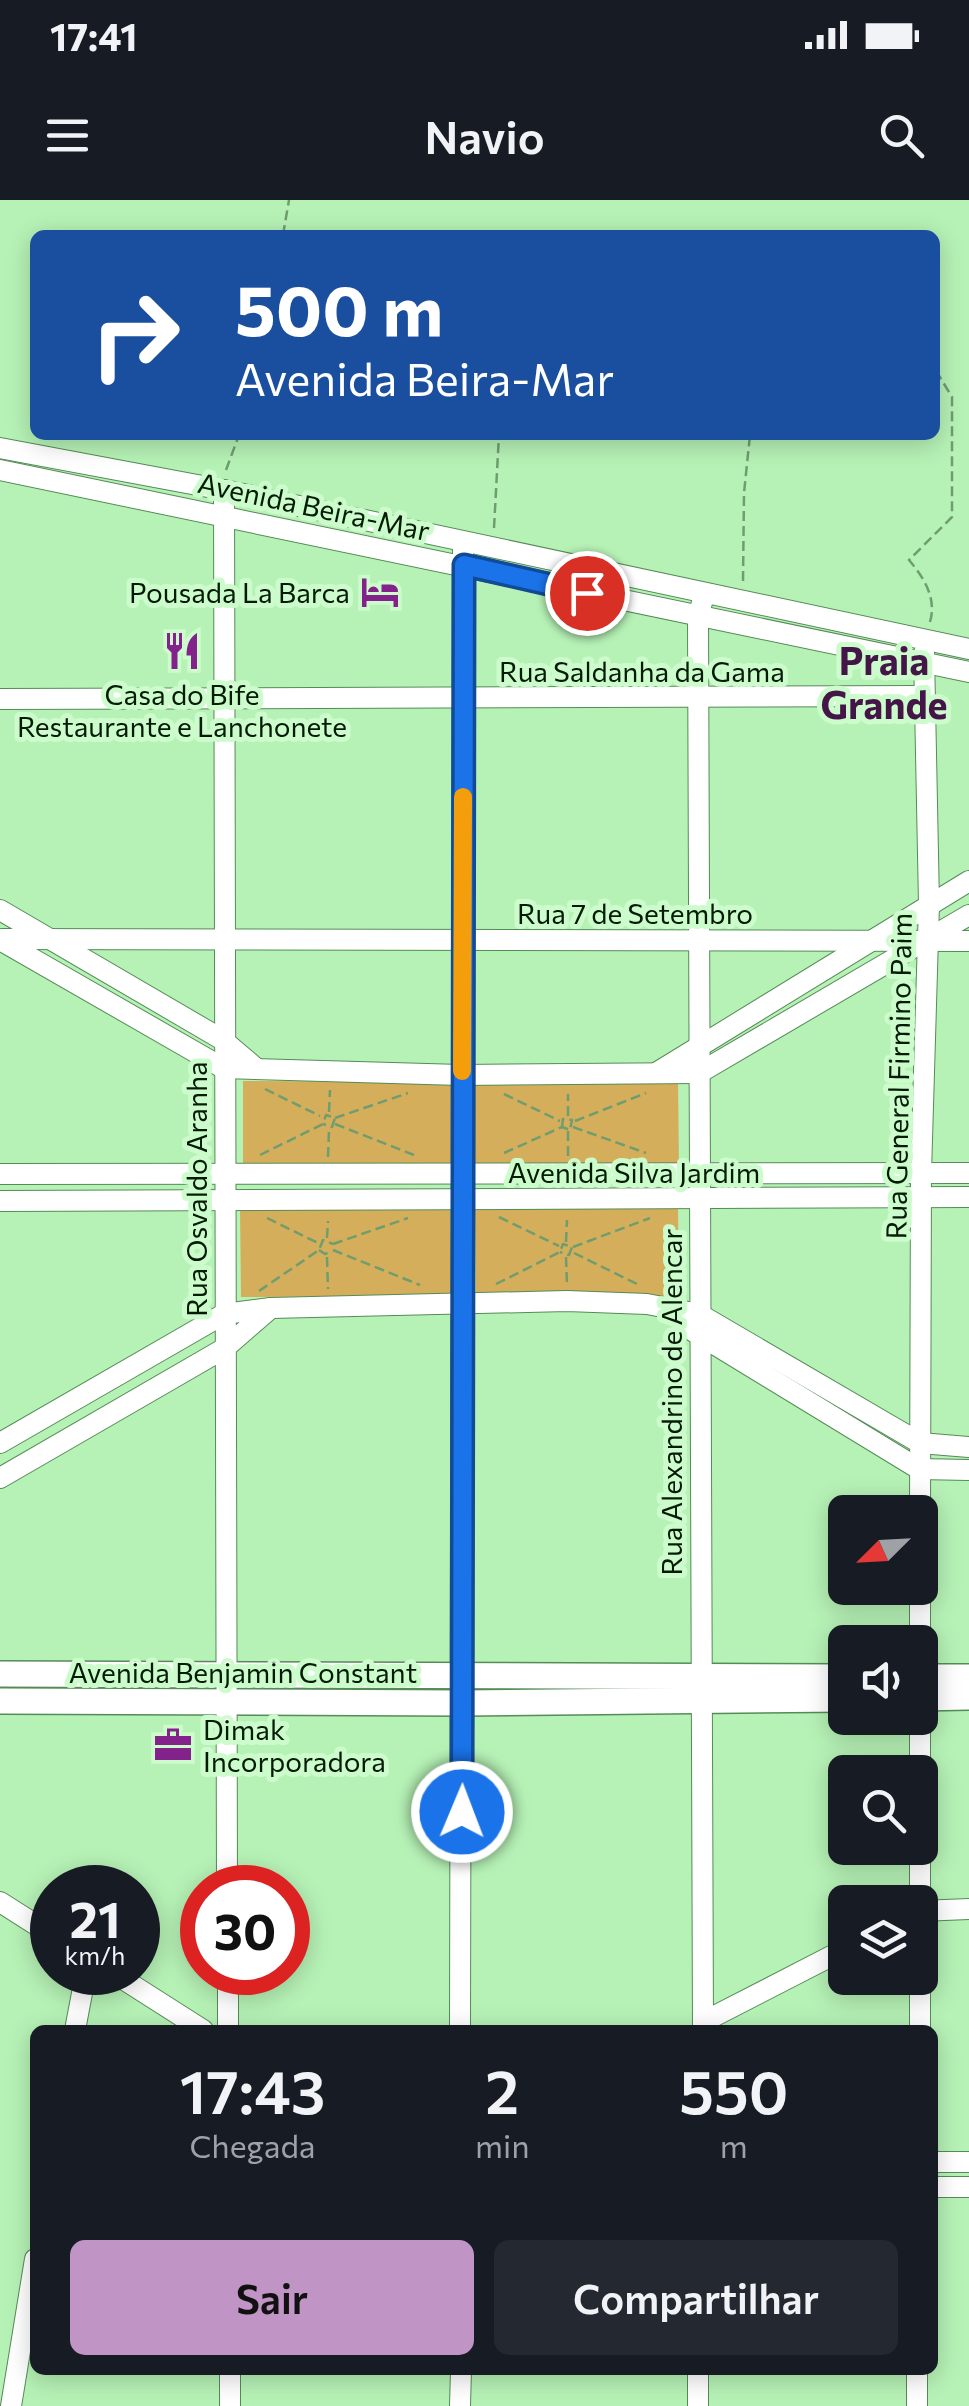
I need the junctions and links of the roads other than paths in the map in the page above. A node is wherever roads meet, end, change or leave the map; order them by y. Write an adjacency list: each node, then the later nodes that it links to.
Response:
1 (0, 448): 3 (street, Avenida Beira-Mar)
2 (0, 470): 4 (street, Avenida Beira-Mar)
3 (224, 490): 4 (street, Rua Osvaldo Aranha); 5 (street, Avenida Beira-Mar)
4 (222, 516): 6 (street, Avenida Beira-Mar); 16 (street, Rua Osvaldo Aranha)
5 (463, 542): 6 (street); 7 (street, Avenida Beira-Mar)
6 (464, 565): 8 (street, Avenida Beira-Mar); 14 (street)
7 (704, 595): 8 (street, Rua Alexandrino de Alencar); 9 (street, Avenida Beira-Mar)
8 (698, 617): 11 (street, Avenida Beira-Mar); 17 (street, Rua Alexandrino de Alencar)
9 (924, 641): 10 (street, Avenida Beira-Mar); 11 (street, Rua General Firmino Paim)
10 (969, 648)
11 (924, 664): 12 (street, Avenida Beira-Mar); 13 (street, Rua General Firmino Paim)
12 (969, 672)
13 (924, 696): 17 (street, Rua Saldanha da Gama); 19 (street, Rua General Firmino Paim)
14 (464, 698): 16 (street, Rua Saldanha da Gama); 17 (street, Rua Saldanha da Gama); 25 (street)
15 (0, 699): 16 (street, Rua Saldanha da Gama)
16 (222, 699): 24 (street, Rua Osvaldo Aranha)
17 (698, 699): 26 (street, Rua Alexandrino de Alencar)
18 (969, 881): 19 (street)
19 (929, 904): 27 (street); 28 (street, Rua General Firmino Paim)
20 (0, 910): 23 (street)
21 (969, 915): 28 (street)
22 (0, 939): 23 (street, Rua 7 de Setembro); 32 (street)
23 (51, 939): 24 (street, Rua 7 de Setembro); 30 (street)
24 (223, 940): 25 (street, Rua 7 de Setembro); 30 (street, Rua Osvaldo Aranha)
25 (462, 940): 26 (street, Rua 7 de Setembro); 35 (street)
26 (698, 940): 27 (street, Rua 7 de Setembro); 31 (street, Rua Alexandrino de Alencar)
27 (874, 941): 28 (street, Rua 7 de Setembro); 31 (street)
28 (929, 941): 29 (street, Rua 7 de Setembro); 33 (street); 40 (street, Rua General Firmino Paim)
29 (969, 941)
30 (223, 1040): 32 (street, Rua Osvaldo Aranha); 36 (street)
31 (699, 1046): 33 (street, Rua Alexandrino de Alencar); 34 (street)
32 (223, 1068): 36 (street); 42 (street, Rua Osvaldo Aranha)
33 (699, 1072): 34 (street); 39 (street, Rua Alexandrino de Alencar)
34 (654, 1074): 35 (street)
35 (462, 1075): 36 (street); 38 (street)
36 (257, 1077)
37 (969, 1172): 40 (street, Avenida Silva Jardim)
38 (461, 1173): 39 (street, Avenida Silva Jardim); 42 (street, Avenida Silva Jardim); 46 (street)
39 (699, 1173): 40 (street, Avenida Silva Jardim); 47 (street, Rua Alexandrino de Alencar)
40 (921, 1173): 43 (street, Rua General Firmino Paim)
41 (0, 1174): 42 (street, Avenida Silva Jardim)
42 (223, 1174): 45 (street, Rua Osvaldo Aranha)
43 (922, 1196): 44 (street, Avenida Silva Jardim); 47 (street, Avenida Silva Jardim); 57 (street, Rua General Firmino Paim)
44 (969, 1197)
45 (224, 1198): 46 (street, Avenida Silva Jardim); 48 (street, Avenida Silva Jardim); 52 (street, Rua Osvaldo Aranha)
46 (462, 1200): 47 (street, Avenida Silva Jardim); 50 (street)
47 (698, 1200): 53 (street, Rua Alexandrino de Alencar)
48 (0, 1201)
49 (264, 1300): 50 (street); 52 (street); 55 (street)
50 (460, 1302): 51 (street); 69 (street)
51 (672, 1311): 53 (street); 54 (street)
52 (224, 1314): 55 (street, Rua Osvaldo Aranha); 56 (street)
53 (698, 1314): 54 (street, Rua Alexandrino de Alencar); 57 (street)
54 (699, 1338): 59 (street); 68 (street, Rua Alexandrino de Alencar)
55 (225, 1348): 61 (street); 67 (street, Rua Osvaldo Aranha)
56 (0, 1443)
57 (920, 1443): 58 (street); 59 (street, Rua General Firmino Paim)
58 (969, 1446)
59 (919, 1469): 60 (street); 62 (street, Rua General Firmino Paim)
60 (969, 1470)
61 (0, 1478)
62 (920, 1495)
63 (0, 1674): 67 (main road, Avenida Benjamin Constant)
64 (969, 1676): 66 (main road)
65 (828, 1678): 68 (main road, Avenida Benjamin Constant)
66 (938, 1683)
67 (226, 1688): 69 (main road, Avenida Benjamin Constant); 73 (main road, Avenida Benjamin Constant); 75 (street, Rua Osvaldo Aranha)
68 (699, 1688): 69 (main road, Avenida Benjamin Constant); 71 (main road, Avenida Benjamin Constant); 90 (street, Rua Alexandrino de Alencar)
69 (462, 1691): 89 (street)
70 (938, 1691): 72 (main road)
71 (828, 1698)
72 (969, 1698)
73 (0, 1701)
74 (921, 1735): 76 (street)
75 (227, 1865)
76 (920, 1885)
77 (0, 1902): 80 (street)
78 (969, 1909): 79 (street)
79 (938, 1910)
80 (30, 1921)
81 (828, 1959): 91 (street)
82 (82, 1995): 86 (street)
83 (148, 1995): 87 (street)
84 (228, 1995): 88 (street)
85 (920, 1995): 92 (street)
86 (76, 2025)
87 (195, 2025)
88 (228, 2025)
89 (460, 2025)
90 (703, 2025)
91 (705, 2025)
92 (920, 2025)
93 (938, 2162): 94 (street)
94 (969, 2162)
95 (969, 2187): 96 (street)
96 (938, 2188)
97 (30, 2279): 98 (street)
98 (9, 2362): 103 (street)
99 (230, 2375): 104 (street)
100 (460, 2375): 105 (street)
101 (698, 2375): 106 (street)
102 (918, 2375): 107 (street)
103 (11, 2406)
104 (230, 2406)
105 (460, 2406)
106 (698, 2406)
107 (917, 2406)

